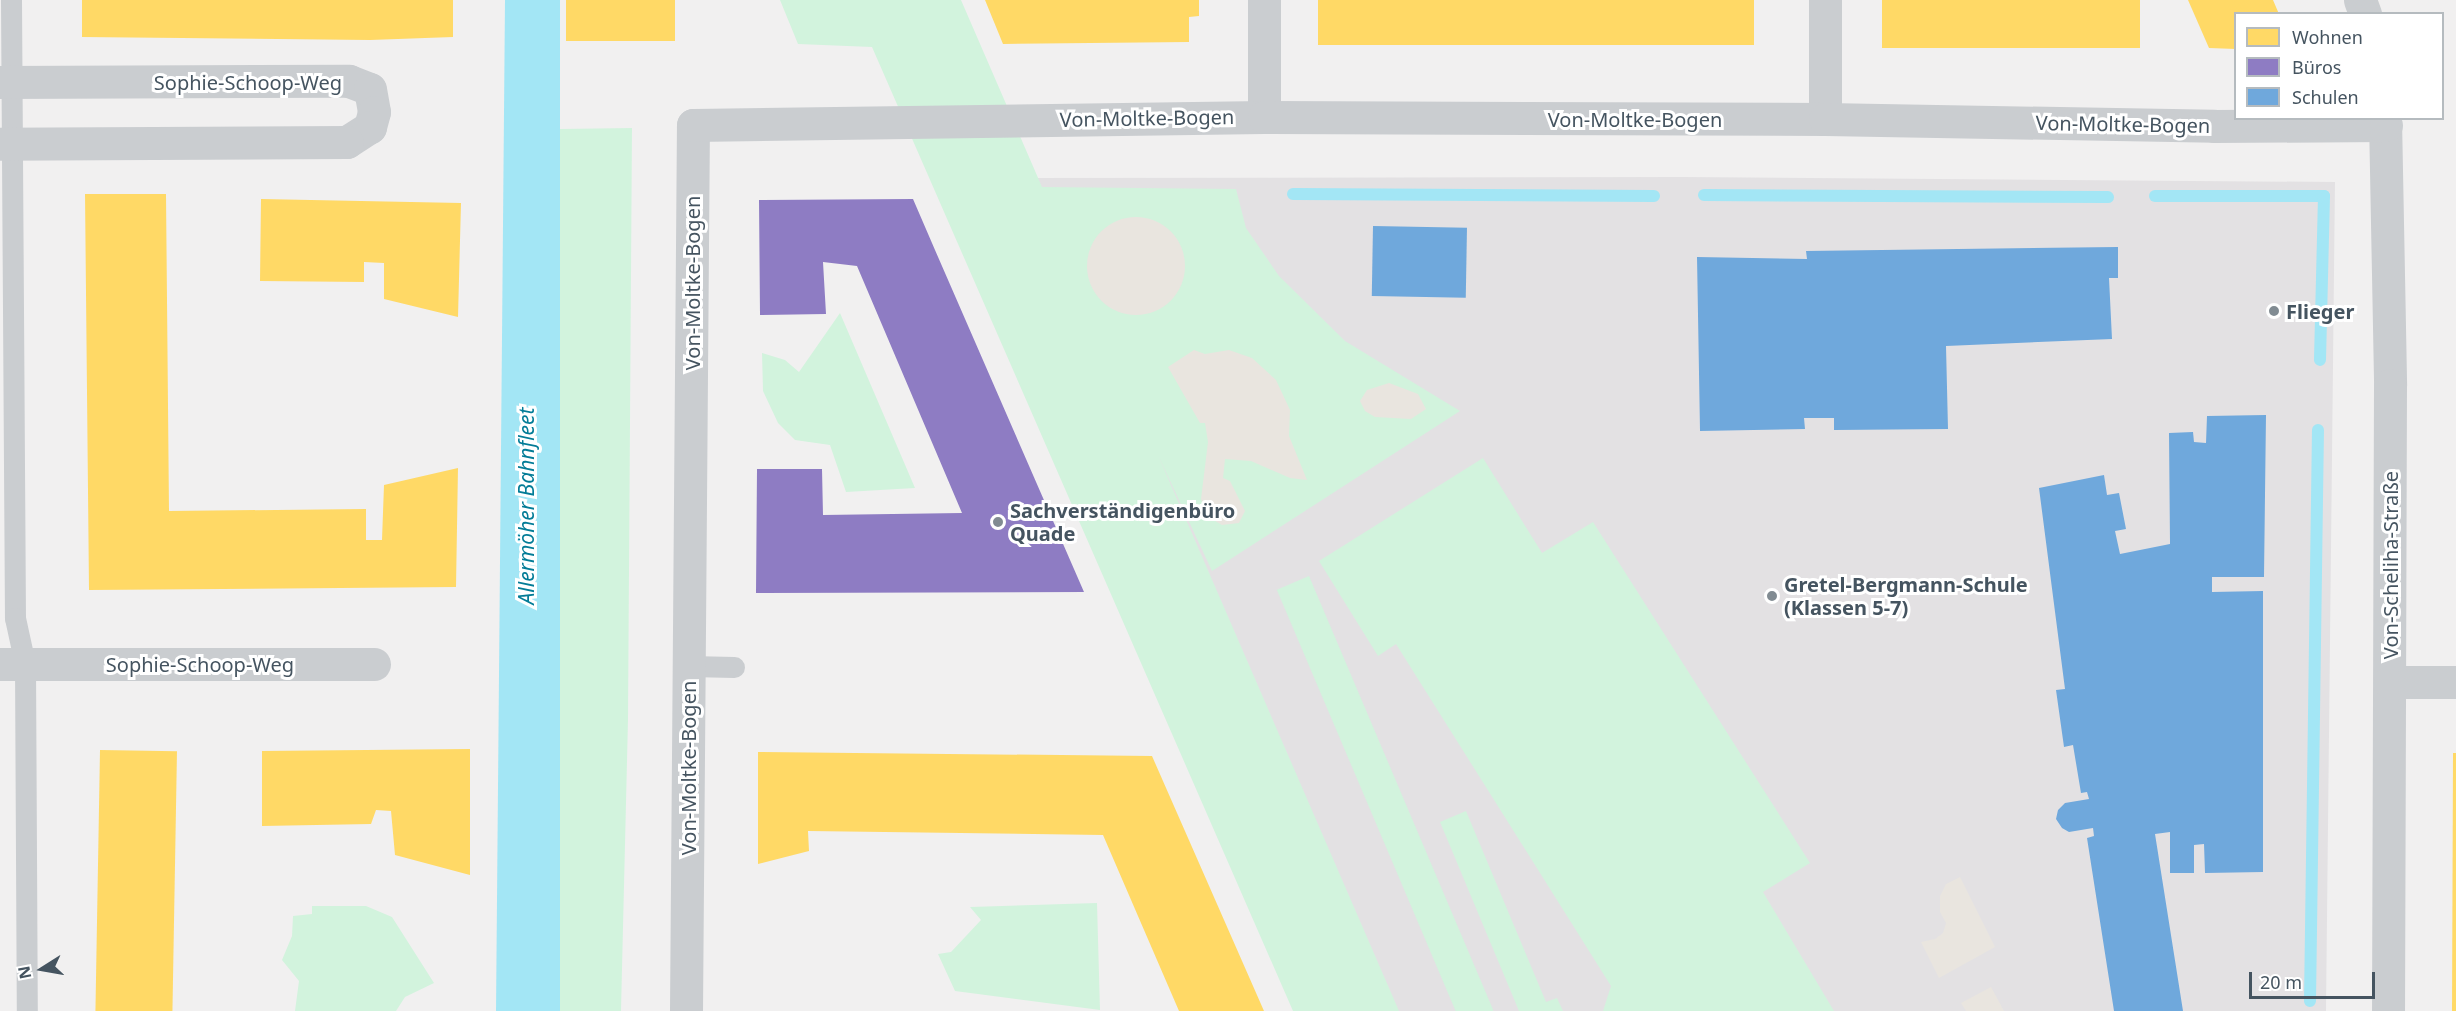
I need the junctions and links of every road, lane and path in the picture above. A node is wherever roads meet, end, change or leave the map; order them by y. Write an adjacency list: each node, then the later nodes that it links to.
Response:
1 (11, 0): 4 (lane)
2 (1264, 0): 5 (street)
3 (1825, 0): 6 (street)
4 (6, 82): 8 (lane); 8 (street, Sophie-Schoop-Weg)
5 (1264, 117): 6 (street, Von-Moltke-Bogen); 11 (street, Von-Moltke-Bogen)
6 (1825, 119): 7 (street, Von-Moltke-Bogen)
7 (2385, 122): 14 (street, Von-Scheliha-Straße)
8 (6, 144): 9 (lane)
9 (13, 664): 10 (street, Sophie-Schoop-Weg); 15 (lane)
10 (374, 664)
11 (689, 666): 12 (lane); 16 (street, Von-Moltke-Bogen)
12 (734, 667)
13 (2456, 681): 14 (street)
14 (2390, 682): 17 (street, Von-Scheliha-Straße)
15 (27, 1011)
16 (686, 1011)
17 (2388, 1011)

